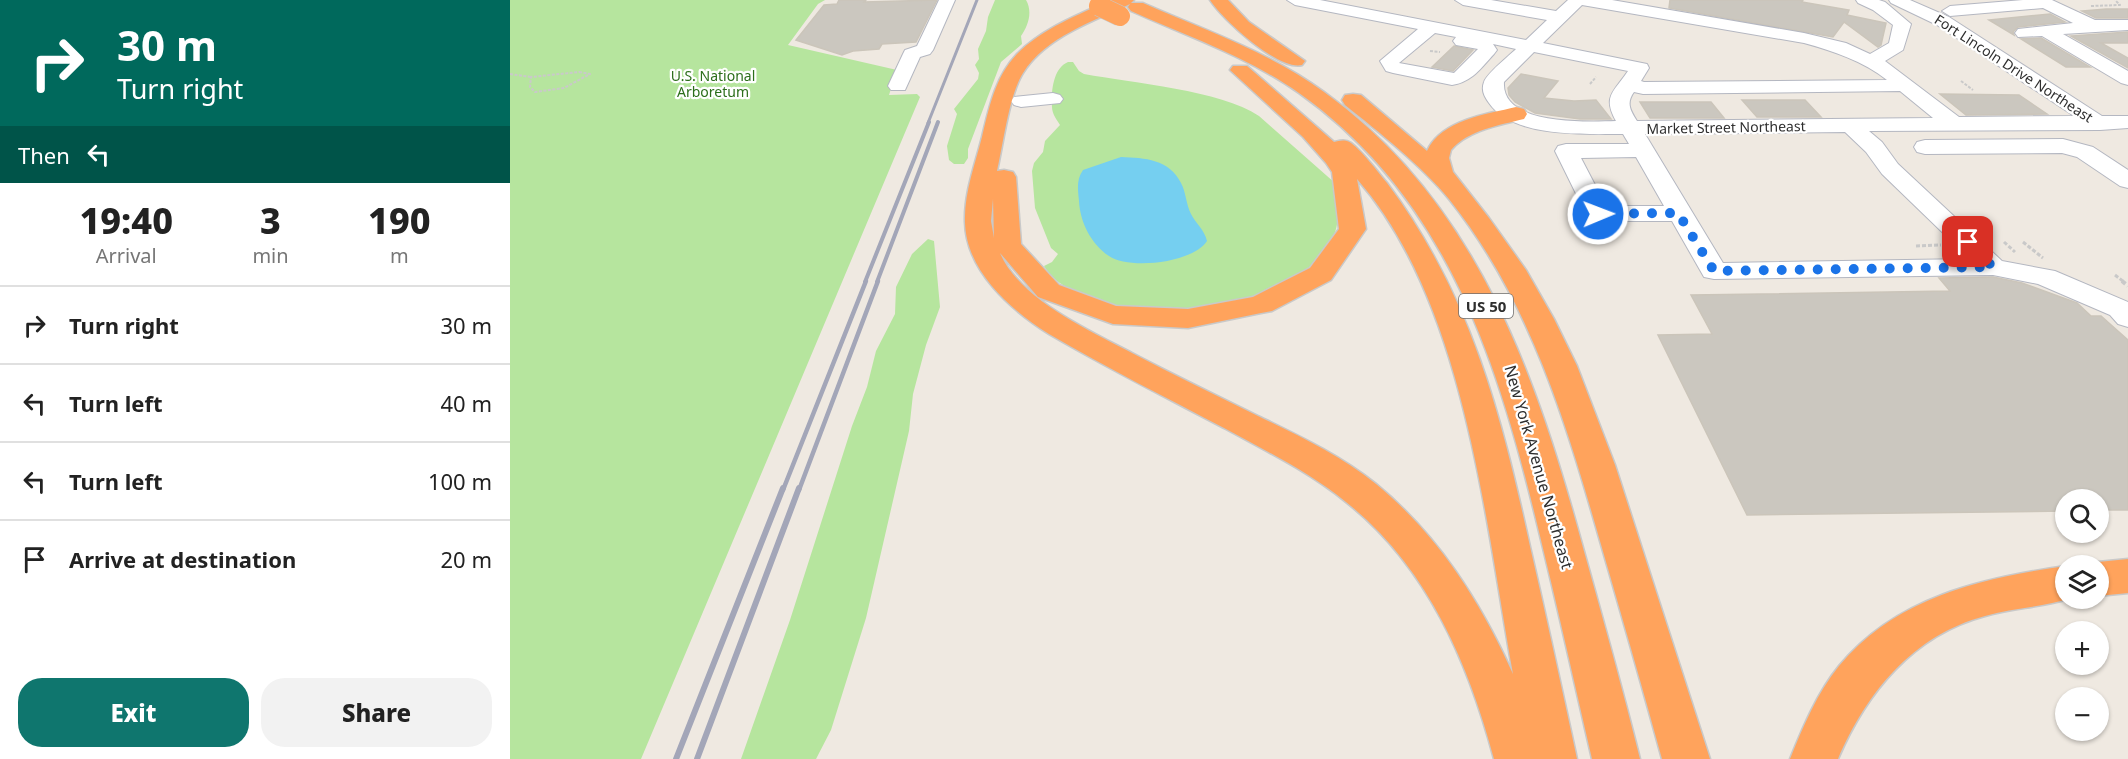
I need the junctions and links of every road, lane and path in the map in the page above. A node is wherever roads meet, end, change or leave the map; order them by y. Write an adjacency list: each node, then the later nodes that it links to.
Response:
1 (947, 0): 36 (street)
2 (1219, 0): 52 (highway)
3 (1294, 0): 19 (street)
4 (1463, 0): 12 (street)
5 (1577, 0): 16 (street, Market Street Northeast)
6 (1583, 0): 26 (street)
7 (1864, 0): 13 (street, Fort Lincoln Drive Northeast)
8 (1924, 0): 15 (street, Fort Lincoln Drive Northeast)
9 (2115, 0): 14 (path)
10 (2043, 1): 15 (street); 18 (street)
11 (1118, 4): 27 (highway, US 50); 41 (highway); 65 (highway); 67 (highway, New York Avenue Northeast / US 50)
12 (1525, 5): 16 (street)
13 (1890, 5): 26 (street); 44 (street, Fort Lincoln Drive Northeast)
14 (2086, 6)
15 (1950, 11): 43 (street, Fort Lincoln Drive Northeast)
16 (1560, 17): 24 (street, Market Street Northeast)
17 (2128, 25): 18 (street)
18 (2093, 26): 20 (street); 22 (street)
19 (1432, 27): 23 (street); 25 (street)
20 (2045, 31): 21 (street); 31 (street)
21 (2024, 33)
22 (2120, 41)
23 (1444, 43): 24 (street); 25 (street); 25 (street)
24 (1530, 46): 34 (street); 42 (street, Market Street Northeast)
25 (1403, 49)
26 (1872, 60): 35 (street)
27 (1240, 70): 41 (highway); 66 (highway, US 50)
28 (510, 74): 29 (path)
29 (531, 77): 29 (path)
30 (1596, 77): 33 (path)
31 (2128, 79)
32 (1961, 81): 39 (path)
33 (1590, 84)
34 (1629, 84): 35 (street); 47 (street)
35 (1905, 84): 45 (street)
36 (898, 86)
37 (2128, 87): 38 (street)
38 (2105, 88)
39 (1973, 90)
40 (1053, 99): 41 (street)
41 (1021, 101)
42 (1516, 114): 47 (street, Market Street Northeast); 52 (highway)
43 (2128, 122): 44 (street, Market Street Northeast)
44 (2098, 123): 45 (street, Market Street Northeast); 48 (street, Fort Lincoln Drive Northeast)
45 (1955, 125): 46 (street, Market Street Northeast)
46 (1851, 126): 47 (street, Market Street Northeast); 49 (street)
47 (1630, 128): 50 (street)
48 (2128, 143)
49 (1893, 147): 51 (street); 58 (street)
50 (1644, 150): 53 (street); 53 (street)
51 (2128, 181)
52 (1453, 188): 68 (highway)
53 (1678, 213): 58 (street)
54 (2024, 242): 57 (path)
55 (1948, 245): 56 (path)
56 (1916, 246)
57 (2046, 260)
58 (1993, 267): 61 (street)
59 (2115, 275): 60 (path)
60 (2128, 285)
61 (2128, 318)
62 (2128, 576): 63 (highway)
63 (2109, 578)
64 (2055, 585): 69 (highway)
65 (1518, 759)
66 (1553, 759)
67 (1617, 759)
68 (1686, 759)
69 (1814, 759)

